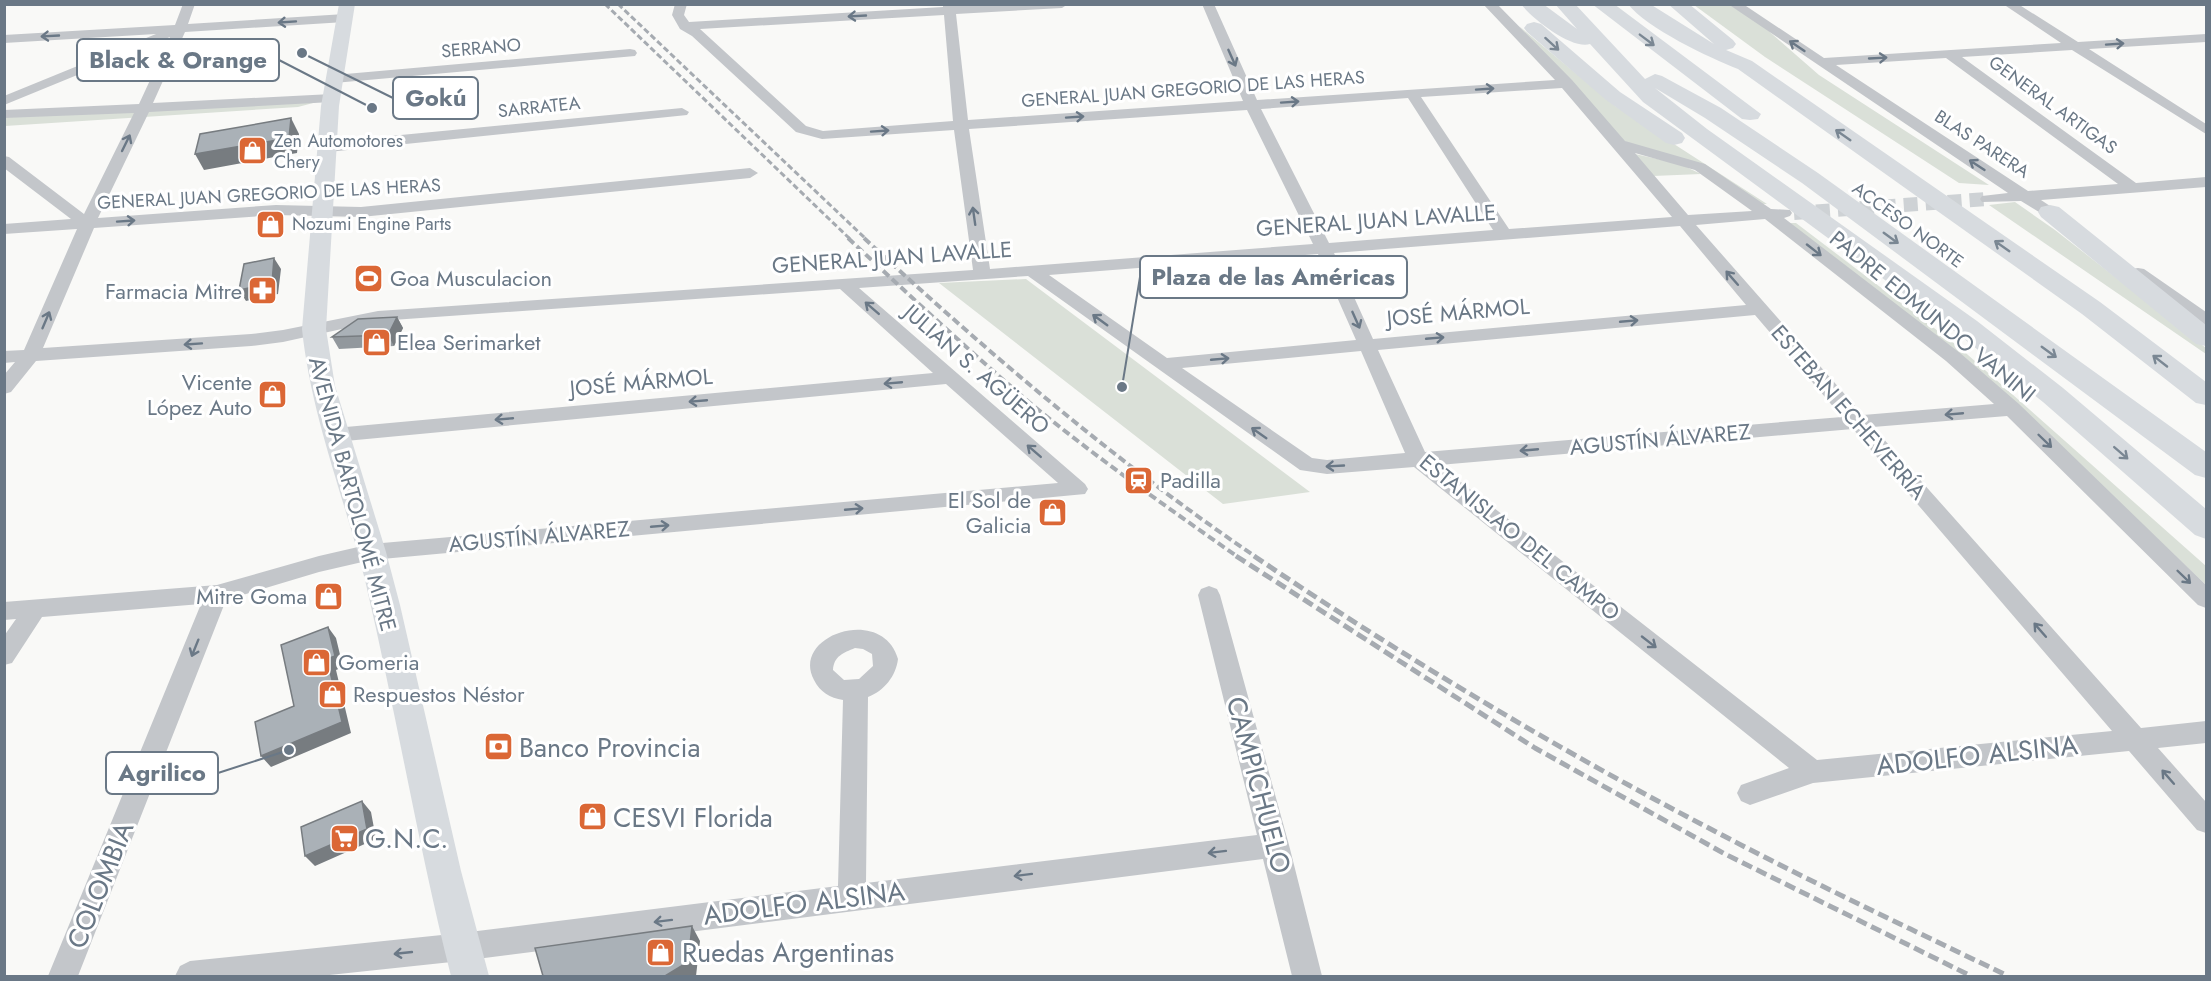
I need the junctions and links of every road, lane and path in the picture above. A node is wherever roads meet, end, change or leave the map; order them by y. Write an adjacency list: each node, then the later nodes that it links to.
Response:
1 (189, 4): 17 (street)
2 (681, 4): 16 (street)
3 (1062, 4): 14 (street)
4 (1208, 4): 29 (street, ESTANISLAO DEL CAMPO, one-way to 29)
5 (1489, 4): 25 (street, ESTEBAN ECHEVERRÍA)
6 (1509, 4): 51 (highway, one-way to 51)
7 (1530, 4): 72 (highway, one-way to 72)
8 (1564, 4): 51 (highway)
9 (1601, 4): 70 (highway, ACCESO NORTE, one-way to 70)
10 (1637, 4): 24 (highway, ACCESO NORTE)
11 (1677, 4): 24 (highway)
12 (1734, 4): 23 (street, BLAS PARERA, one-way to 12)
13 (2009, 4): 20 (street)
14 (949, 8): 16 (street, one-way to 16); 34 (street)
15 (346, 11): 17 (street, one-way to 17); 26 (main road, AVENIDA BARTOLOMÉ MITRE)
16 (685, 26): 34 (street, GENERAL JUAN GREGORIO DE LAS HERAS, one-way to 34)
17 (180, 28): 19 (street, one-way to 19); 28 (street); 30 (street)
18 (2206, 38): 20 (street, one-way to 18)
19 (4, 39)
20 (2076, 47): 22 (street); 35 (street)
21 (630, 53): 26 (street, SERRANO)
22 (1949, 54): 23 (street, one-way to 22); 41 (street, GENERAL ARTIGAS)
23 (1820, 62): 42 (street, BLAS PARERA, one-way to 23)
24 (1745, 65): 66 (highway, ACCESO NORTE, one-way to 24)
25 (1567, 83): 27 (street, GENERAL JUAN GREGORIO DE LAS HERAS, one-way to 25); 36 (street, ESTEBAN ECHEVERRÍA)
26 (332, 94): 30 (street, SERRANO); 37 (main road, AVENIDA BARTOLOMÉ MITRE)
27 (1412, 94): 29 (street, GENERAL JUAN GREGORIO DE LAS HERAS, one-way to 27); 50 (street)
28 (4, 101)
29 (1252, 105): 34 (street, GENERAL JUAN GREGORIO DE LAS HERAS, one-way to 29); 52 (street, ESTANISLAO DEL CAMPO)
30 (141, 112): 32 (street); 33 (street); 48 (street, one-way to 30)
31 (682, 112): 37 (street, SARRATEA)
32 (4, 114)
33 (4, 125)
34 (961, 125): 54 (street, one-way to 34)
35 (2206, 129)
36 (1622, 145): 46 (street, PADRE EDMUNDO VANINI); 47 (street, ESTEBAN ECHEVERRÍA)
37 (328, 147): 44 (main road, AVENIDA BARTOLOMÉ MITRE)
38 (4, 160): 48 (street)
39 (750, 173): 44 (street, GENERAL JUAN GREGORIO DE LAS HERAS)
40 (2206, 182): 41 (street)
41 (2133, 188): 42 (street)
42 (2026, 196): 43 (street); 45 (street, BLAS PARERA)
43 (1988, 199)
44 (322, 212): 48 (street, GENERAL JUAN GREGORIO DE LAS HERAS, one-way to 44); 58 (main road, AVENIDA BARTOLOMÉ MITRE)
45 (2050, 212): 57 (street, BLAS PARERA); 59 (highway)
46 (1776, 214): 47 (street, GENERAL JUAN LAVALLE); 67 (street, PADRE EDMUNDO VANINI, one-way to 67)
47 (1682, 220): 50 (street, GENERAL JUAN LAVALLE); 56 (street, ESTEBAN ECHEVERRÍA, one-way to 47)
48 (87, 224): 49 (street, GENERAL JUAN GREGORIO DE LAS HERAS); 61 (street, one-way to 48)
49 (4, 229)
50 (1505, 236): 52 (street, GENERAL JUAN LAVALLE)
51 (1842, 237): 74 (highway, one-way to 74)
52 (1323, 247): 53 (street, GENERAL JUAN LAVALLE); 60 (street, ESTANISLAO DEL CAMPO, one-way to 60)
53 (1032, 271): 54 (street, GENERAL JUAN LAVALLE); 63 (street, one-way to 53)
54 (982, 274): 55 (street, GENERAL JUAN LAVALLE)
55 (844, 284): 58 (street, GENERAL JUAN LAVALLE); 64 (street, JULIAN S. AGÜERO, one-way to 55)
56 (1759, 309): 60 (street, JOSÉ MÁRMOL, one-way to 56); 68 (street, ESTEBAN ECHEVERRÍA)
57 (2206, 320)
58 (314, 329): 61 (street, GENERAL JUAN LAVALLE, one-way to 61); 69 (main road, AVENIDA BARTOLOMÉ MITRE)
59 (2206, 338)
60 (1368, 345): 63 (street, JOSÉ MÁRMOL, one-way to 60); 71 (street, ESTANISLAO DEL CAMPO)
61 (31, 356): 62 (street, GENERAL JUAN LAVALLE); 65 (street)
62 (4, 357)
63 (1162, 364): 71 (street, AGUSTÍN ÁLVAREZ, one-way to 63)
64 (951, 377): 69 (street, JOSÉ MÁRMOL, one-way to 69); 73 (street, JULIAN S. AGÜERO, one-way to 64)
65 (4, 388)
66 (2206, 396)
67 (2012, 410): 68 (street, AGUSTÍN ÁLVAREZ, one-way to 68); 78 (street, PADRE EDMUNDO VANINI, one-way to 78)
68 (1857, 422): 71 (street, AGUSTÍN ÁLVAREZ, one-way to 71); 84 (street, ESTEBAN ECHEVERRÍA, one-way to 68)
69 (335, 435): 75 (main road, AVENIDA BARTOLOMÉ MITRE)
70 (2206, 456)
71 (1418, 459): 85 (street, ESTANISLAO DEL CAMPO, one-way to 85)
72 (2206, 467)
73 (1078, 489): 75 (street, AGUSTÍN ÁLVAREZ, one-way to 73)
74 (2206, 527)
75 (372, 552): 76 (street, AGUSTÍN ÁLVAREZ); 90 (main road, AVENIDA BARTOLOMÉ MITRE)
76 (217, 594): 79 (street, AGUSTÍN ÁLVAREZ); 91 (street, COLOMBIA, one-way to 91)
77 (1209, 595): 88 (street, CAMPICHUELO)
78 (2206, 599)
79 (35, 609): 80 (street, AGUSTÍN ÁLVAREZ); 81 (street)
80 (4, 611)
81 (4, 656)
82 (856, 690): 89 (street)
83 (2206, 732): 84 (street, ADOLFO ALSINA)
84 (2135, 739): 85 (street, ADOLFO ALSINA); 87 (street, ESTEBAN ECHEVERRÍA, one-way to 84)
85 (1813, 772): 86 (street, ADOLFO ALSINA)
86 (1750, 793)
87 (2206, 821)
88 (1275, 845): 89 (street, ADOLFO ALSINA, one-way to 89); 93 (street, CAMPICHUELO)
89 (852, 896): 90 (street, ADOLFO ALSINA, one-way to 90)
90 (465, 962): 92 (street, ADOLFO ALSINA, one-way to 92)
91 (63, 976)
92 (190, 976)
93 (1307, 976)

